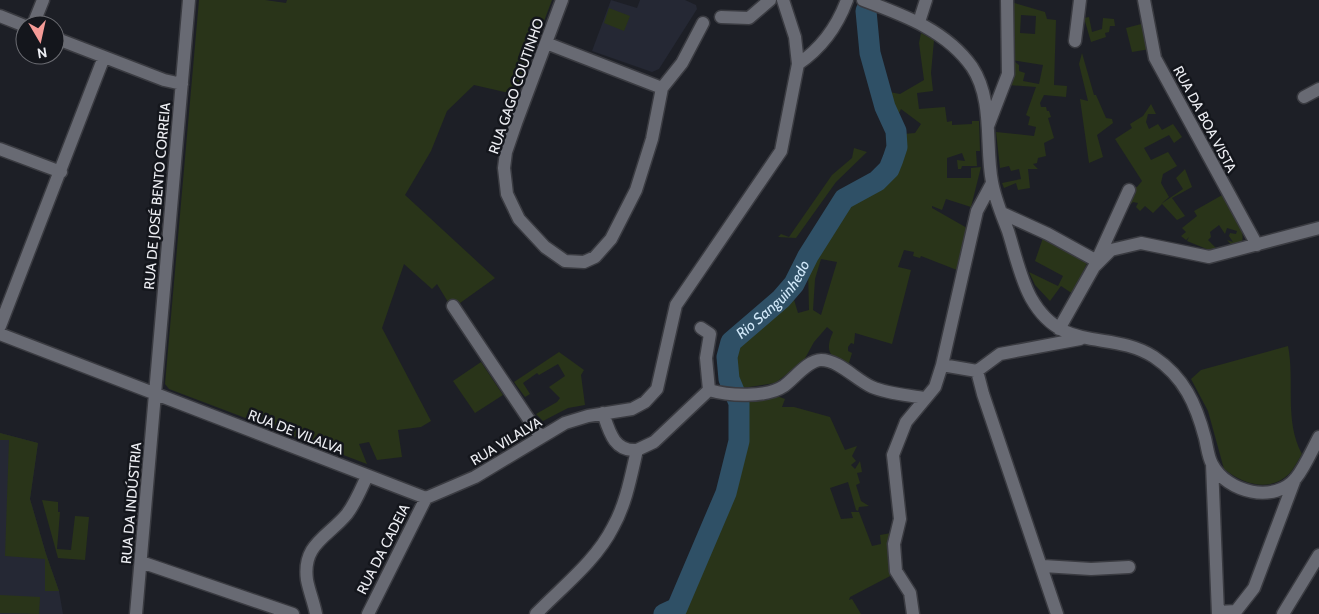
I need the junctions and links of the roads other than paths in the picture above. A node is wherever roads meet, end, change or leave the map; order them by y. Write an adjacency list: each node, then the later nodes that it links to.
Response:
1 (43, 0): 12 (street)
2 (189, 0): 23 (street, RUA DE JOSÉ BENTO CORREIA)
3 (562, 0): 20 (street, RUA GAGO COUTINHO)
4 (770, 0): 14 (street)
5 (783, 0): 22 (street, RUA VILALVA)
6 (847, 0): 22 (street)
7 (863, 0): 16 (street)
8 (926, 0): 16 (street)
9 (1007, 0): 27 (street)
10 (1080, 0): 19 (street)
11 (1144, 0): 34 (street, RUA DA BOA VISTA)
12 (37, 15)
13 (0, 16): 15 (street)
14 (721, 17)
15 (15, 22)
16 (919, 22): 27 (street)
17 (703, 23): 24 (street)
18 (65, 42): 21 (street)
19 (1075, 42)
20 (546, 43): 24 (street); 24 (street, RUA GAGO COUTINHO)
21 (104, 57): 23 (street); 29 (street)
22 (798, 64): 47 (street, RUA VILALVA)
23 (182, 84): 45 (street, RUA DE JOSÉ BENTO CORREIA)
24 (662, 88)
25 (1319, 89): 26 (street)
26 (1304, 97)
27 (987, 130): 30 (street)
28 (0, 149): 29 (street)
29 (61, 172): 37 (street)
30 (992, 184): 32 (street); 42 (street)
31 (1129, 190): 35 (street)
32 (1002, 214): 35 (street); 39 (street)
33 (1319, 228): 34 (street)
34 (1256, 246): 35 (street)
35 (1096, 264): 39 (street)
36 (453, 306): 48 (street)
37 (0, 326)
38 (701, 328): 44 (street)
39 (1059, 329): 41 (street)
40 (0, 334): 45 (street, RUA DE VILALVA)
41 (1080, 338): 43 (street); 51 (street)
42 (942, 365): 43 (street); 46 (street)
43 (977, 372): 57 (street)
44 (709, 390): 46 (street); 50 (street)
45 (155, 394): 52 (street, RUA DE VILALVA); 56 (street, RUA DA INDÚSTRIA)
46 (925, 398): 66 (street)
47 (603, 413): 48 (street, RUA VILALVA); 50 (street)
48 (540, 436): 54 (street, RUA VILALVA)
49 (1319, 437): 53 (street)
50 (636, 450): 65 (street)
51 (1212, 464): 53 (street); 61 (street)
52 (367, 476): 54 (street, RUA DE VILALVA); 63 (street)
53 (1295, 479): 59 (street)
54 (426, 498): 64 (street, RUA DA CADEIA)
55 (1319, 555): 68 (street)
56 (141, 562): 60 (street); 62 (street, RUA DA INDÚSTRIA)
57 (1043, 566): 58 (street); 67 (street)
58 (1129, 567)
59 (1238, 612): 61 (street)
60 (285, 613)
61 (1218, 613)
62 (136, 614)
63 (316, 614)
64 (368, 614)
65 (536, 614)
66 (913, 614)
67 (1057, 614)
68 (1283, 614)

